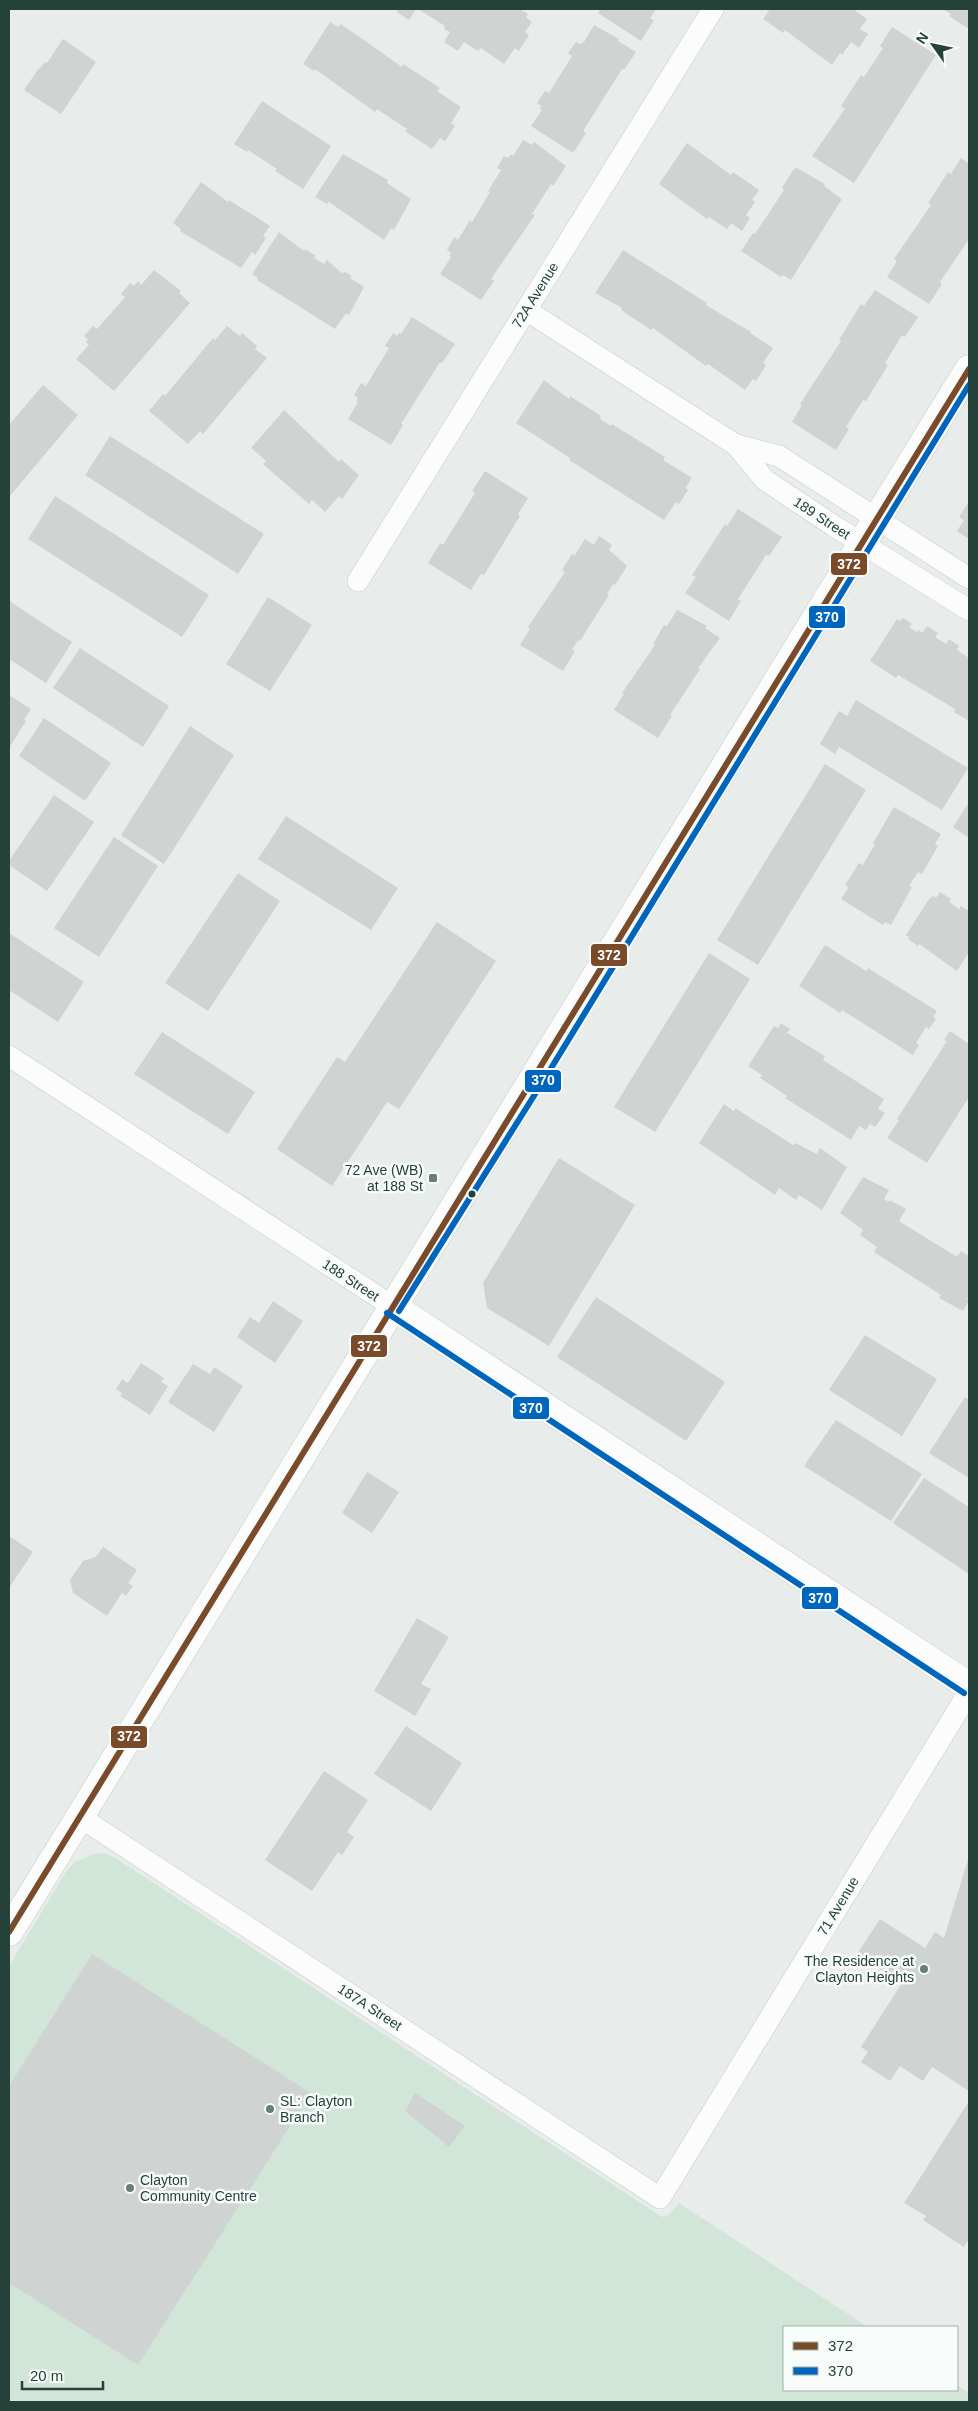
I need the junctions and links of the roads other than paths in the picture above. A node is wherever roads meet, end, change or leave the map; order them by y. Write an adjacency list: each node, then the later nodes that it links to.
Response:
1 (713, 9): 2 (street, 72A Avenue)
2 (526, 310): 4 (street, 189 Street); 8 (street, 72A Avenue)
3 (969, 369): 5 (main road)
4 (736, 445): 5 (street, 189 Street); 6 (street, 189 Street)
5 (876, 519): 6 (main road); 7 (street, 189 Street)
6 (862, 544): 9 (street, 189 Street); 11 (main road)
7 (969, 578)
8 (358, 581)
9 (969, 610)
10 (9, 1056): 11 (street, 188 Street)
11 (392, 1306): 12 (main road, 188 Street); 14 (main road)
12 (969, 1686)
13 (969, 1692): 16 (street, 71 Avenue)
14 (80, 1817): 15 (main road); 16 (street, 187A Street)
15 (9, 1932)
16 (660, 2198)

